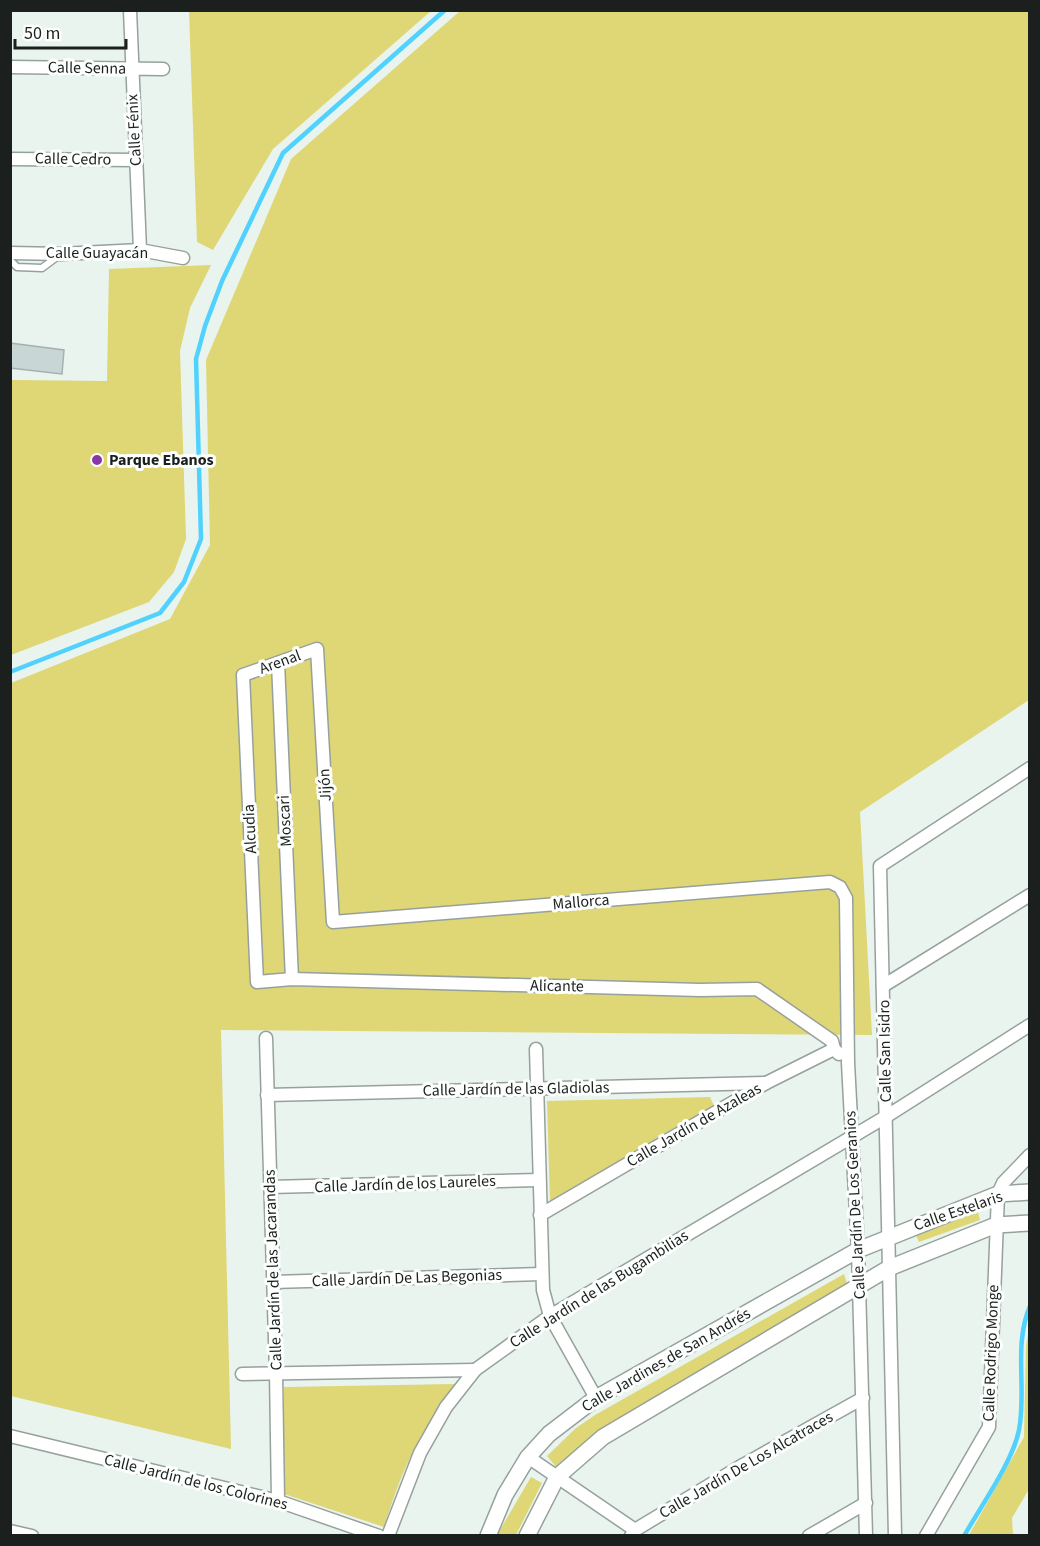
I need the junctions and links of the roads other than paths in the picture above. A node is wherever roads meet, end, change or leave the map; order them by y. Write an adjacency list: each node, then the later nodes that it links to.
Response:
1 (130, 10): 3 (street, Calle Fénix)
2 (10, 67): 3 (street, Calle Senna)
3 (132, 68): 4 (street, Calle Senna); 6 (street, Calle Fénix)
4 (163, 69)
5 (10, 159): 6 (street, Calle Cedro)
6 (136, 160): 7 (street, Calle Fénix)
7 (140, 250): 9 (street, Calle Guayacán); 10 (street, Calle Guayacán)
8 (10, 253): 9 (street, Calle Guayacán)
9 (61, 254): 11 (lane)
10 (183, 258)
11 (10, 260)
12 (317, 649): 13 (street, Arenal); 18 (street, Jijón)
13 (278, 663): 14 (street, Arenal); 19 (street, Moscari)
14 (243, 675): 20 (street, Alcudia)
15 (1029, 768): 21 (street, Calle San Isidro)
16 (830, 882): 18 (street, Mallorca); 26 (street, Calle Jardín De Los Geranios)
17 (1029, 895): 21 (street)
18 (333, 922)
19 (292, 979): 20 (street, Alicante); 25 (street, Alicante)
20 (257, 982)
21 (883, 986): 30 (street, Calle San Isidro)
22 (1029, 1025): 30 (street, Calle Jardín de las Bugambilias)
23 (266, 1038): 29 (street, Calle Jardín de las Jacarandas)
24 (536, 1049): 28 (street)
25 (834, 1049): 26 (street); 27 (street, Calle Jardín de Azaleas)
26 (848, 1063): 31 (street, Calle Jardín De Los Geranios)
27 (766, 1083): 28 (street, Calle Jardín de las Gladiolas); 37 (street, Calle Jardín de Azaleas)
28 (537, 1089): 29 (street, Calle Jardín de las Gladiolas); 33 (street)
29 (267, 1095): 34 (street, Calle Jardín de las Jacarandas)
30 (886, 1116): 31 (street, Calle Jardín de las Bugambilias); 40 (street, Calle San Isidro)
31 (852, 1136): 41 (street, Calle Jardín De Los Geranios); 46 (street, Calle Jardín de las Bugambilias)
32 (1029, 1155): 36 (street)
33 (539, 1180): 34 (street, Calle Jardín de los Laureles); 37 (street)
34 (270, 1187): 44 (street, Calle Jardín de las Jacarandas)
35 (1029, 1192): 36 (street, Calle Estelaris)
36 (998, 1194): 39 (street, Calle Rodrigo Monge); 40 (street, Calle Estelaris)
37 (540, 1215): 43 (street)
38 (1029, 1223): 39 (street, Calle Estelaris)
39 (996, 1225): 42 (street, Calle Estelaris); 67 (street, Calle Rodrigo Monge)
40 (888, 1237): 41 (street, Calle Estelaris); 42 (street, Calle Jardín De Los Geranios)
41 (858, 1250): 45 (street, Calle Jardín De Los Geranios); 50 (street, Calle Jardines de San Andrés)
42 (889, 1268): 45 (street, Calle Estelaris); 66 (street, Calle Jardín De Los Geranios)
43 (541, 1274): 44 (street, Calle Jardín De Las Begonias); 46 (street)
44 (273, 1282): 48 (street, Calle Jardín de las Jacarandas)
45 (859, 1284): 51 (street, Calle Jardín De Los Geranios); 54 (street, Calle Jardines de San Andrés)
46 (550, 1316): 47 (street, Calle Jardín de las Bugambilias); 50 (street)
47 (475, 1370): 48 (street); 61 (street, Calle Jardín de las Bugambilias)
48 (276, 1373): 49 (street); 55 (street, Calle Jardín de las Jacarandas)
49 (242, 1374)
50 (596, 1398): 53 (street, Calle Jardines de San Andrés)
51 (863, 1398): 56 (street, Calle Jardín De Los Geranios); 58 (street, Calle Jardín De Los Alcatraces)
52 (10, 1436): 55 (street, Calle Jardín de los Colorines)
53 (528, 1457): 54 (street); 62 (street, Calle Jardines de San Andrés)
54 (557, 1477): 58 (street); 63 (street, Calle Jardines de San Andrés)
55 (278, 1501): 60 (street, Calle Jardín de los Colorines)
56 (866, 1503): 64 (street); 65 (street, Calle Jardín De Los Geranios)
57 (10, 1531): 59 (street)
58 (633, 1533)
59 (32, 1536)
60 (379, 1536)
61 (388, 1536)
62 (488, 1536)
63 (527, 1536)
64 (809, 1536)
65 (866, 1536)
66 (895, 1536)
67 (926, 1536)

